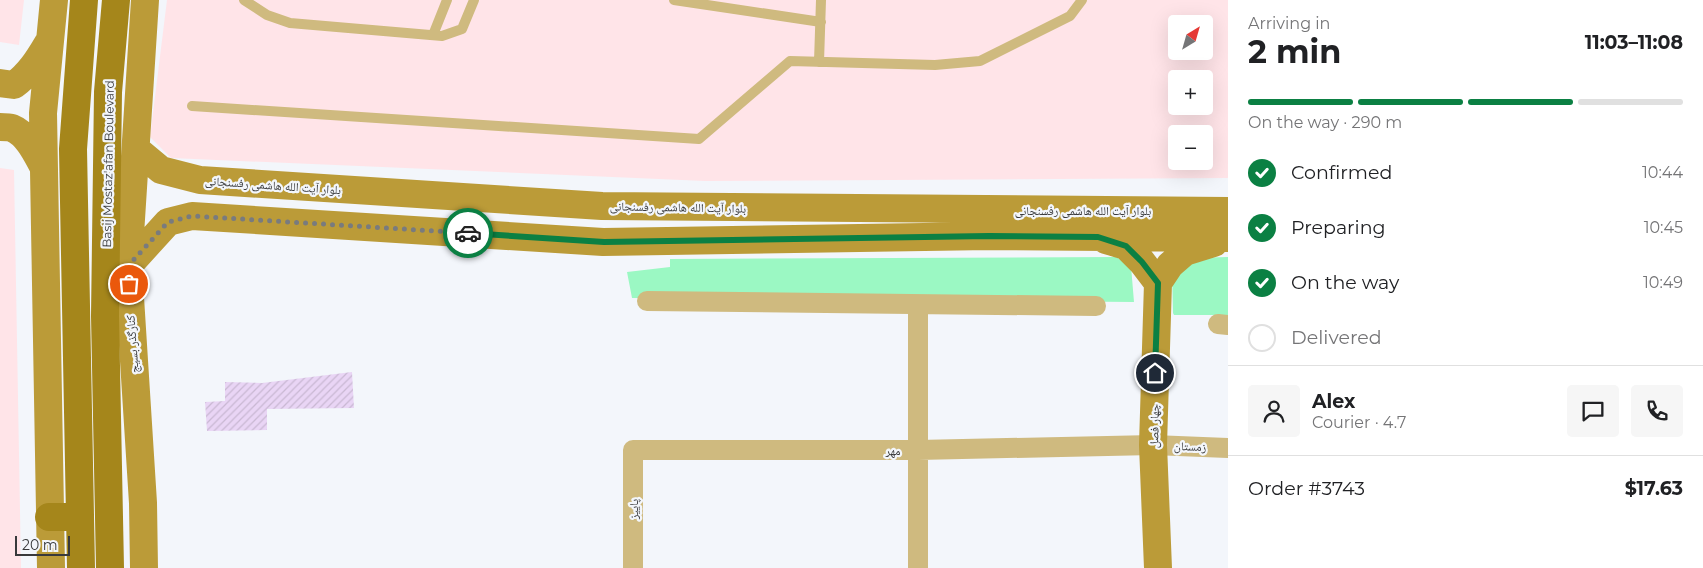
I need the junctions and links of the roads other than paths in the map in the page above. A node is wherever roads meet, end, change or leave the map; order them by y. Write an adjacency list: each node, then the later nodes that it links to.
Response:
1 (54, 0): 13 (street)
2 (84, 0): 36 (main road)
3 (116, 0): 39 (main road, Basij Mostaz'afan Boulevard)
4 (145, 0): 18 (street, کنارگذر بسیج)
5 (244, 0): 12 (lane)
6 (447, 0): 12 (lane)
7 (474, 0): 12 (lane)
8 (674, 0): 11 (lane)
9 (822, 0): 11 (lane)
10 (1082, 0): 14 (lane)
11 (821, 22): 14 (lane)
12 (433, 35)
13 (50, 40): 15 (street); 19 (street)
14 (819, 62): 16 (lane)
15 (7, 84): 17 (street)
16 (192, 106)
17 (6, 127): 19 (street)
18 (137, 150): 20 (street, بلوار آیت الله هاشمی رفسنجانی); 26 (street, کنارگذر بسیج)
19 (43, 166): 35 (street)
20 (372, 191): 22 (street, بلوار آیت الله هاشمی رفسنجانی); 23 (street)
21 (1228, 211): 22 (street, بلوار آیت الله هاشمی رفسنجانی)
22 (989, 223): 23 (street, بلوار آیت الله هاشمی رفسنجانی); 24 (street, بلوار آیت الله هاشمی رفسنجانی)
23 (370, 227): 26 (street, بلوار آیت الله هاشمی رفسنجانی)
24 (1098, 237): 25 (street, بلوار آیت الله هاشمی رفسنجانی); 27 (street)
25 (1228, 238): 27 (street)
26 (128, 266): 40 (street, کنارگذر بسیج)
27 (1158, 283): 31 (street, چهار فصل)
28 (647, 301): 29 (street)
29 (918, 305): 30 (street); 34 (street)
30 (1096, 306)
31 (1153, 445): 32 (street, زمستان); 34 (street, مهر); 43 (street, چهار فصل)
32 (1228, 448)
33 (633, 450): 34 (street, مهر); 41 (street, پاییز)
34 (918, 450): 42 (street)
35 (49, 517): 36 (main road); 37 (street)
36 (80, 518): 38 (main road)
37 (51, 568)
38 (81, 568)
39 (110, 568)
40 (144, 568)
41 (634, 568)
42 (918, 568)
43 (1158, 568)

